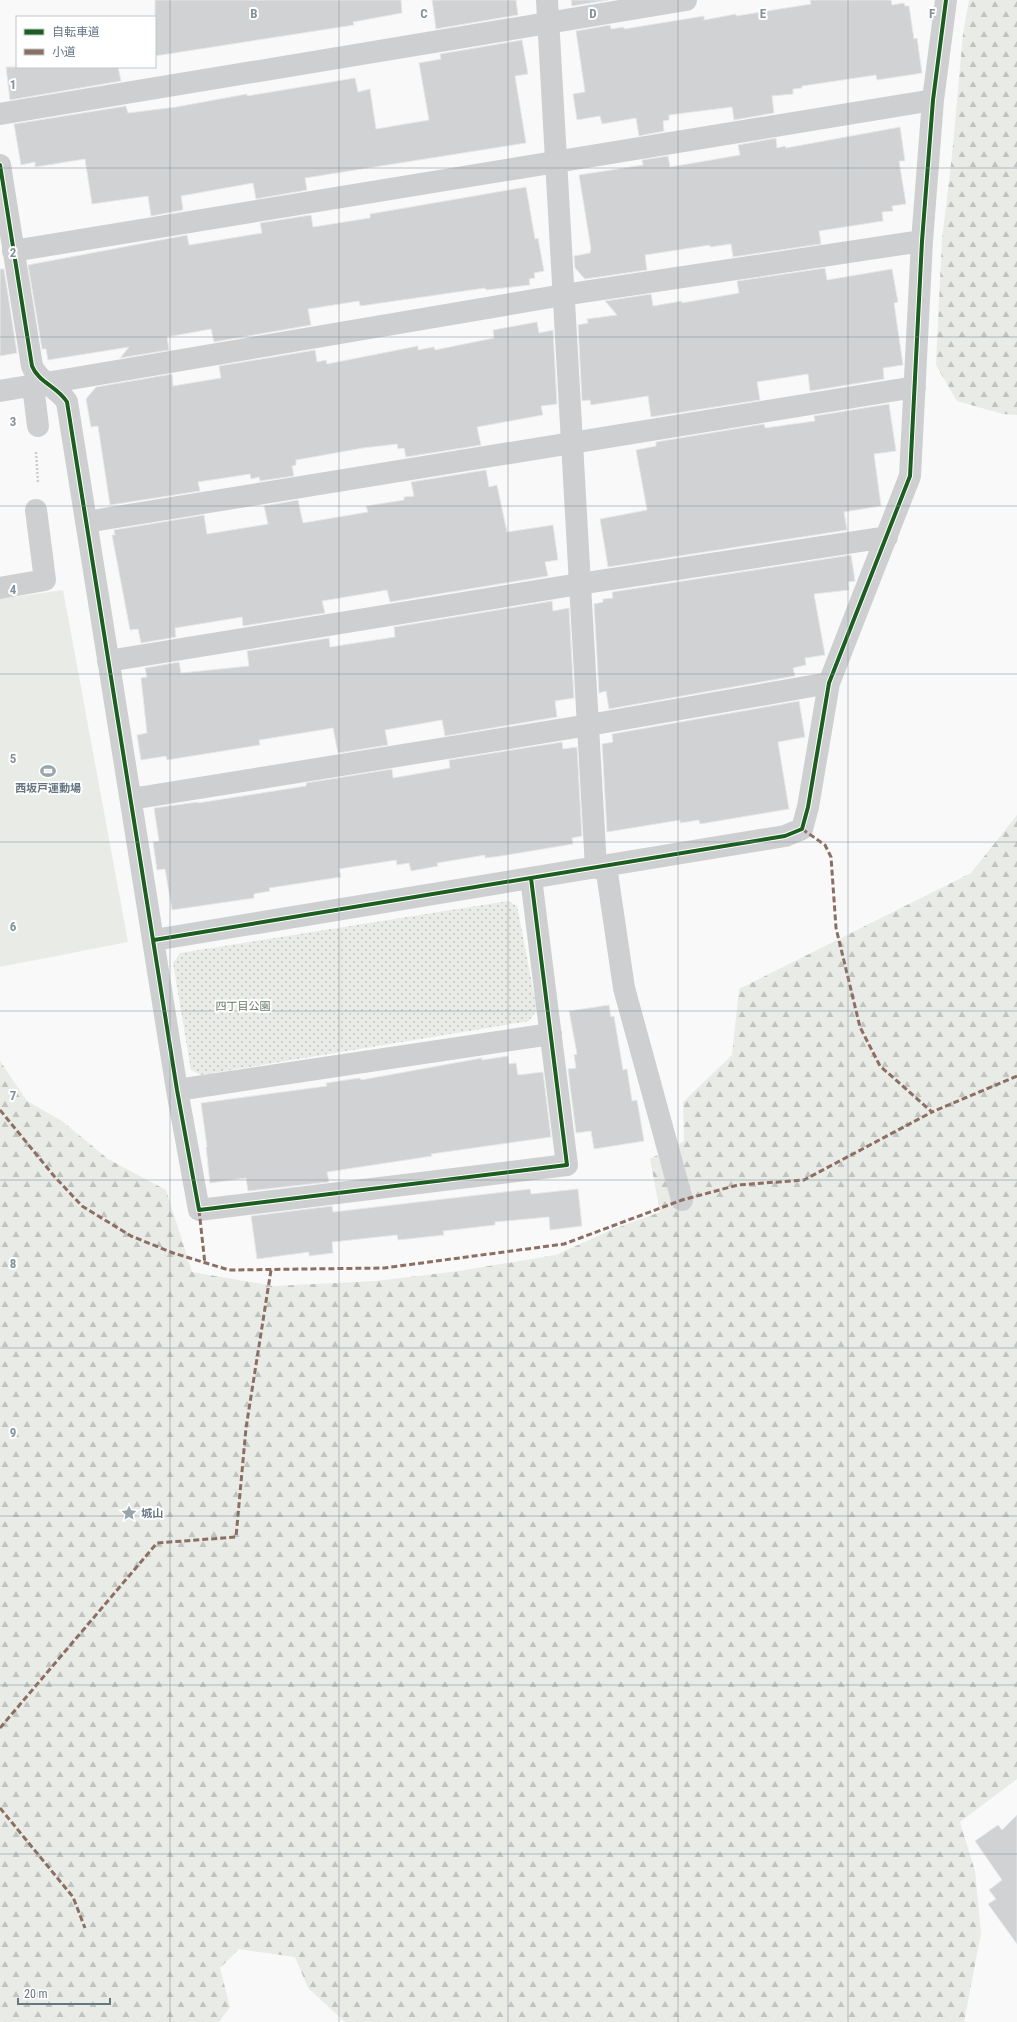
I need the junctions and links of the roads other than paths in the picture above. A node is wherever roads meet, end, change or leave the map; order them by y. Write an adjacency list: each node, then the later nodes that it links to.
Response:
1 (547, 0): 4 (street)
2 (686, 0): 4 (street)
3 (946, 0): 5 (street)
4 (549, 23): 6 (street); 7 (street)
5 (933, 100): 7 (street); 9 (street)
6 (0, 114)
7 (557, 161): 10 (street); 11 (street)
8 (0, 165): 10 (street)
9 (922, 240): 11 (street); 13 (street)
10 (13, 251): 12 (street)
11 (563, 295): 12 (street); 16 (street)
12 (41, 385): 14 (street); 15 (street); 18 (street)
13 (916, 387): 16 (street); 19 (street)
14 (0, 391)
15 (38, 426)
16 (572, 442): 18 (street); 20 (street)
17 (36, 510): 21 (street)
18 (86, 522): 22 (street)
19 (887, 537): 20 (street); 23 (street)
20 (580, 584): 22 (street); 24 (street)
21 (0, 588)
22 (108, 661): 25 (street)
23 (829, 683): 24 (street); 26 (street)
24 (589, 725): 25 (street); 26 (street)
25 (130, 799): 28 (street)
26 (601, 867): 27 (street); 31 (street)
27 (531, 878): 28 (street); 29 (street)
28 (154, 940): 30 (street)
29 (551, 1034): 30 (street); 30 (street)
30 (177, 1090)
31 (682, 1200)

